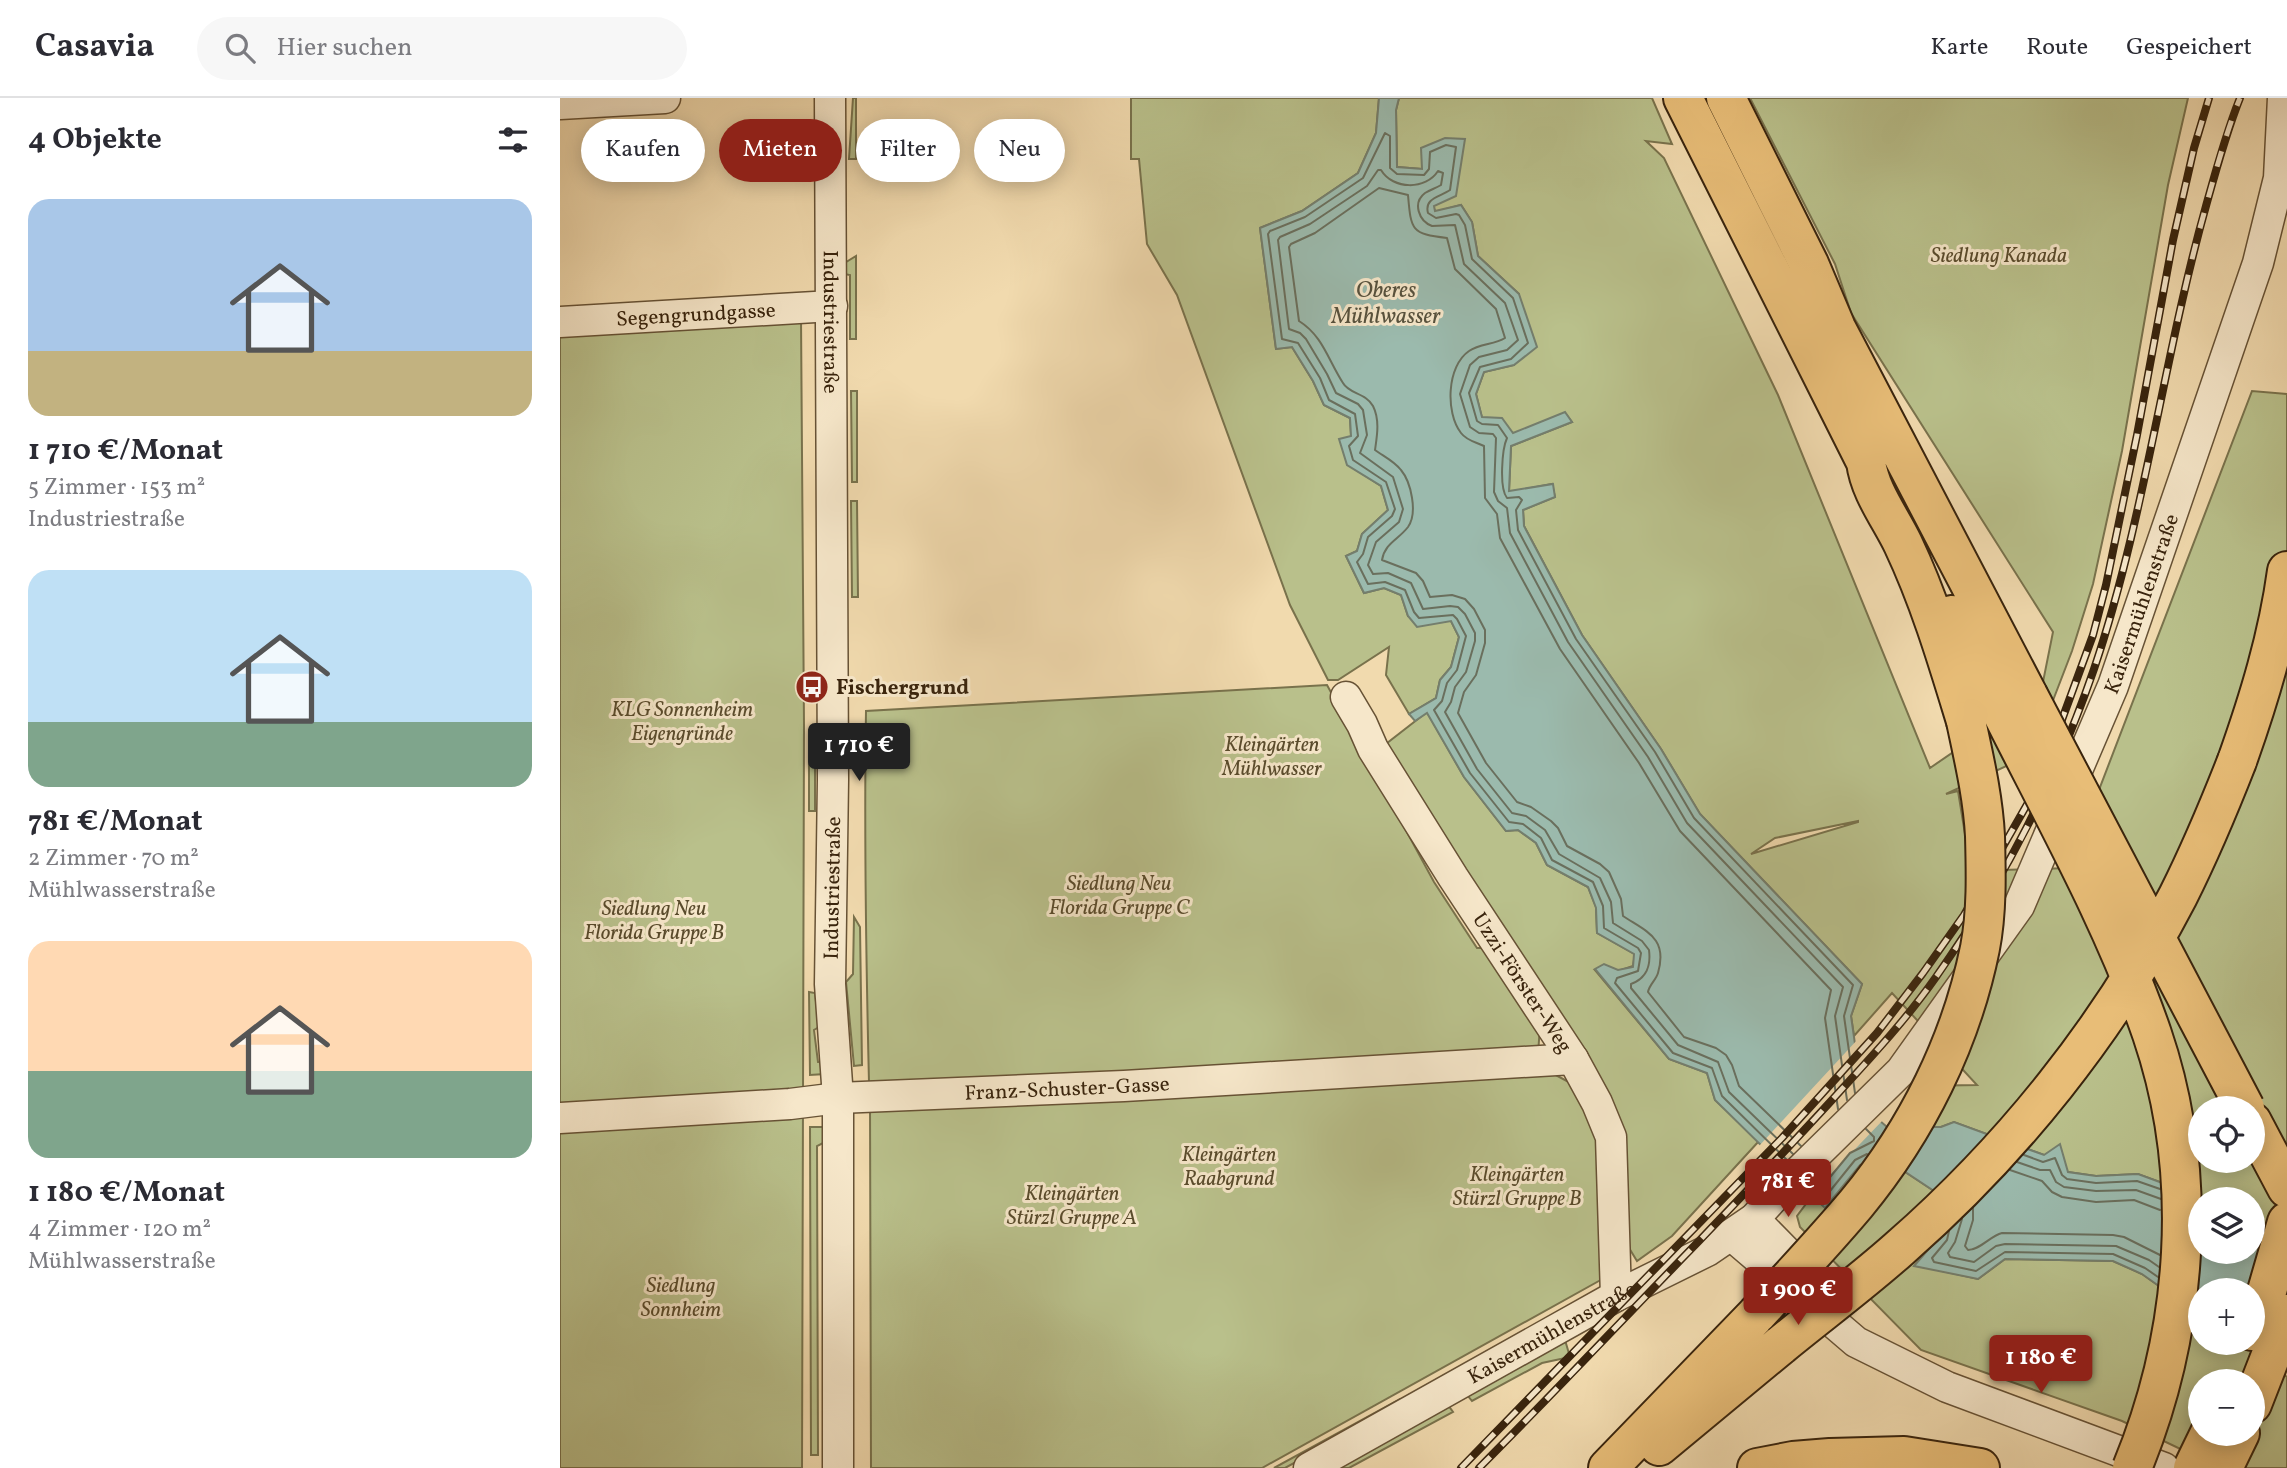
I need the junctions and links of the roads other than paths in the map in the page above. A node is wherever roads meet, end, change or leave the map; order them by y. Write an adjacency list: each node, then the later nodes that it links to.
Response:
1 (665, 98): 6 (street)
2 (830, 98): 7 (street, Industriestraße)
3 (1683, 98): 11 (highway)
4 (1726, 98): 11 (highway)
5 (2283, 98): 19 (street, Kaisermühlenstraße)
6 (560, 104)
7 (832, 306): 8 (street, Segengrundgasse); 14 (street, Industriestraße)
8 (560, 322)
9 (2287, 571): 29 (highway, bridge)
10 (1346, 696): 12 (street, Uzzi-Förster-Weg)
11 (1998, 708): 13 (highway, bridge); 28 (highway, bridge); 32 (highway, bridge)
12 (1573, 1059): 14 (street, Franz-Schuster-Gasse); 20 (street, Uzzi-Förster-Weg)
13 (2238, 1096)
14 (838, 1098): 15 (street, Franz-Schuster-Gasse); 26 (street, Industriestraße)
15 (560, 1118)
16 (2265, 1147): 17 (highway)
17 (2287, 1188)
18 (2287, 1222): 21 (highway)
19 (1743, 1227): 20 (street, Kaisermühlenstraße); 33 (street)
20 (1616, 1296): 27 (street, Kaisermühlenstraße)
21 (2265, 1298)
22 (2287, 1314): 23 (highway)
23 (2265, 1371)
24 (2204, 1446): 34 (highway)
25 (2233, 1446): 35 (highway)
26 (838, 1468)
27 (1308, 1468)
28 (1608, 1468)
29 (1633, 1468)
30 (1757, 1468): 31 (highway)
31 (1980, 1468)
32 (2132, 1468)
33 (2164, 1468)
34 (2193, 1468)
35 (2223, 1468)

